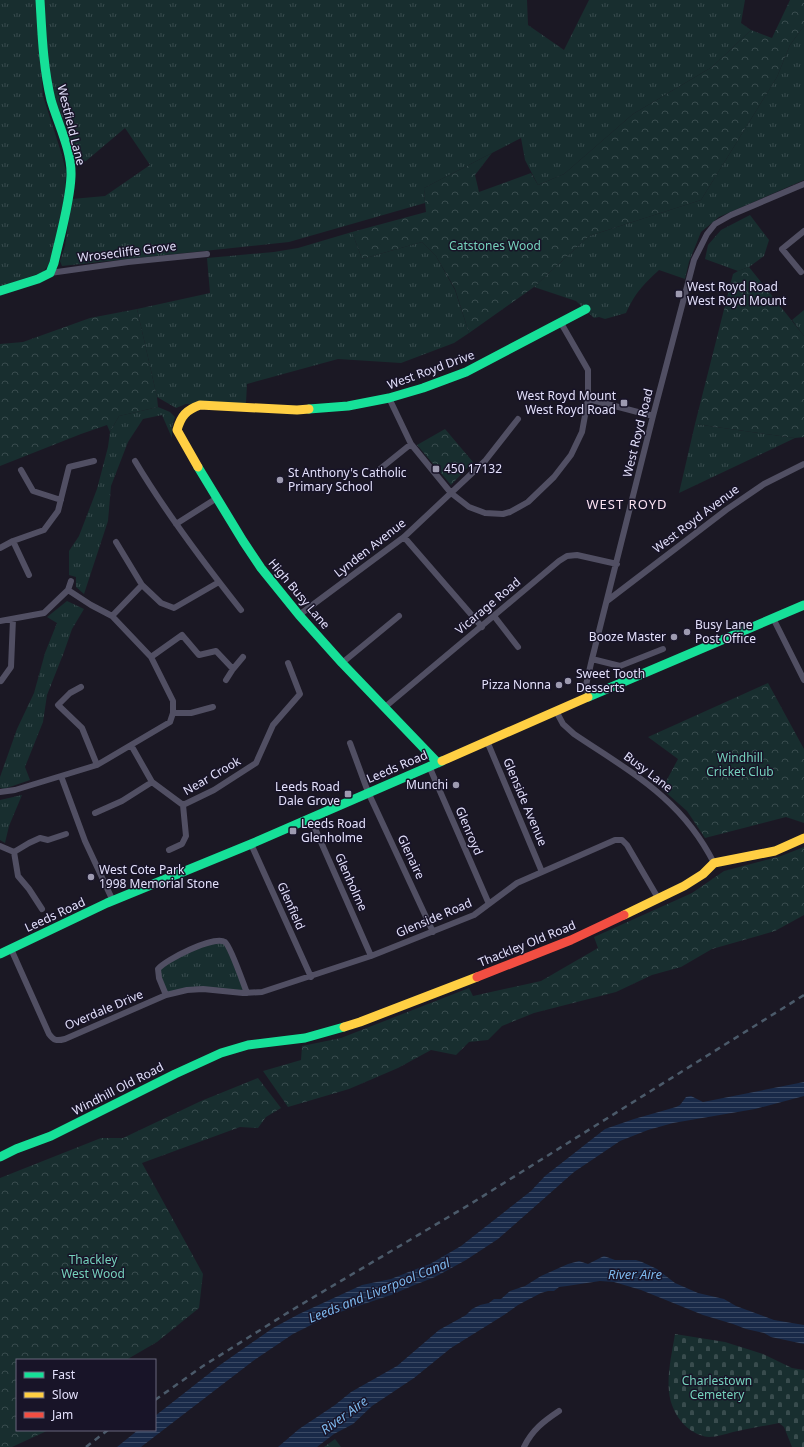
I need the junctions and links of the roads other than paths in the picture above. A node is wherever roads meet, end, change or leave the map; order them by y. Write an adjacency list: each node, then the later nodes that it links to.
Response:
1 (40, 0): 6 (street, Westfield Lane)
2 (804, 185): 13 (street, West Royd Road)
3 (804, 231): 5 (street)
4 (207, 254): 6 (street, Wrosecliffe Grove)
5 (801, 272)
6 (50, 273): 7 (street)
7 (0, 291)
8 (586, 309): 9 (street, West Royd Drive)
9 (561, 323): 10 (street, West Royd Drive); 11 (street)
10 (389, 398): 12 (street, West Royd Drive); 15 (street)
11 (588, 399): 13 (street); 21 (street)
12 (181, 416): 22 (street, High Busy Lane)
13 (653, 416): 29 (street, West Royd Road)
14 (518, 419): 21 (street, Lynden Avenue)
15 (411, 444): 20 (street); 21 (street)
16 (94, 461): 23 (street)
17 (135, 461): 24 (street)
18 (804, 464): 35 (street, West Royd Avenue)
19 (21, 470): 23 (street)
20 (375, 473)
21 (451, 493): 25 (street, Lynden Avenue)
22 (217, 498): 24 (street); 38 (street, High Busy Lane)
23 (61, 500): 26 (street)
24 (176, 524): 32 (street)
25 (404, 537): 38 (street, Lynden Avenue); 45 (street)
26 (14, 541): 28 (street); 30 (street)
27 (116, 542): 33 (street)
28 (0, 548)
29 (617, 564): 35 (street, West Royd Road); 41 (street, Vicarage Road)
30 (29, 575)
31 (71, 581): 34 (street)
32 (219, 582): 33 (street); 37 (street)
33 (142, 585): 39 (street)
34 (68, 590): 39 (street); 43 (street)
35 (607, 601): 50 (street, West Royd Road)
36 (804, 605): 42 (street, Leeds Road)
37 (242, 610)
38 (299, 615): 52 (street, High Busy Lane)
39 (112, 616): 48 (street)
40 (399, 616): 52 (street)
41 (494, 616): 45 (street, Vicarage Road); 46 (street)
42 (773, 618): 55 (street); 58 (street, Leeds Road)
43 (13, 619): 44 (street); 56 (street)
44 (0, 621)
45 (482, 627): 60 (street, Vicarage Road)
46 (518, 647)
47 (663, 649): 50 (street)
48 (151, 657): 53 (street); 62 (street)
49 (244, 657): 53 (street)
50 (592, 660): 58 (street, West Royd Road)
51 (288, 663): 73 (street, Near Crook)
52 (342, 663): 60 (street, High Busy Lane)
53 (233, 668): 54 (street)
54 (226, 680)
55 (804, 680)
56 (1, 681)
57 (81, 687): 67 (street)
58 (589, 697): 61 (street, Leeds Road)
59 (213, 707): 62 (street)
60 (385, 707): 66 (street, High Busy Lane)
61 (556, 711): 63 (street, Leeds Road); 82 (street, Busy Lane)
62 (173, 713): 65 (street)
63 (486, 741): 66 (street, Leeds Road); 83 (street, Glenside Avenue)
64 (350, 743): 72 (street, Glenaire)
65 (131, 745): 67 (street); 70 (street, Near Crook)
66 (438, 763): 68 (street, Leeds Road)
67 (97, 765): 69 (street)
68 (429, 766): 72 (street, Leeds Road); 86 (street, Glenroyd)
69 (61, 776): 71 (street); 85 (street)
70 (152, 782): 73 (street, Near Crook); 74 (street)
71 (0, 792)
72 (368, 792): 75 (street, Leeds Road); 88 (street, Glenaire)
73 (183, 805): 80 (street, Near Crook)
74 (95, 813)
75 (310, 817): 78 (street, Leeds Road); 91 (street, Glenholme)
76 (66, 834): 81 (street)
77 (804, 838): 82 (street)
78 (251, 844): 85 (street, Leeds Road); 92 (street, Glenfield)
79 (0, 846): 81 (street)
80 (169, 850)
81 (14, 852): 87 (street)
82 (714, 863): 84 (street, Thackley Old Road)
83 (542, 872): 84 (street, Glenside Road); 86 (street, Glenside Road)
84 (658, 898): 95 (street, Thackley Old Road)
85 (113, 901): 89 (street, Leeds Road)
86 (489, 904): 88 (street, Glenside Road)
87 (42, 909)
88 (433, 932): 91 (street, Glenside Road)
89 (12, 949): 90 (street, Leeds Road); 94 (street, Overdale Drive)
90 (0, 954)
91 (371, 956): 92 (street, Glenside Road)
92 (311, 977): 93 (street, Glenside Road)
93 (247, 993): 94 (street, Glenside Road); 94 (street)
94 (166, 995)
95 (248, 1046): 96 (street, Windhill Old Road)
96 (0, 1157)
97 (559, 1411): 98 (street)
98 (524, 1447)

